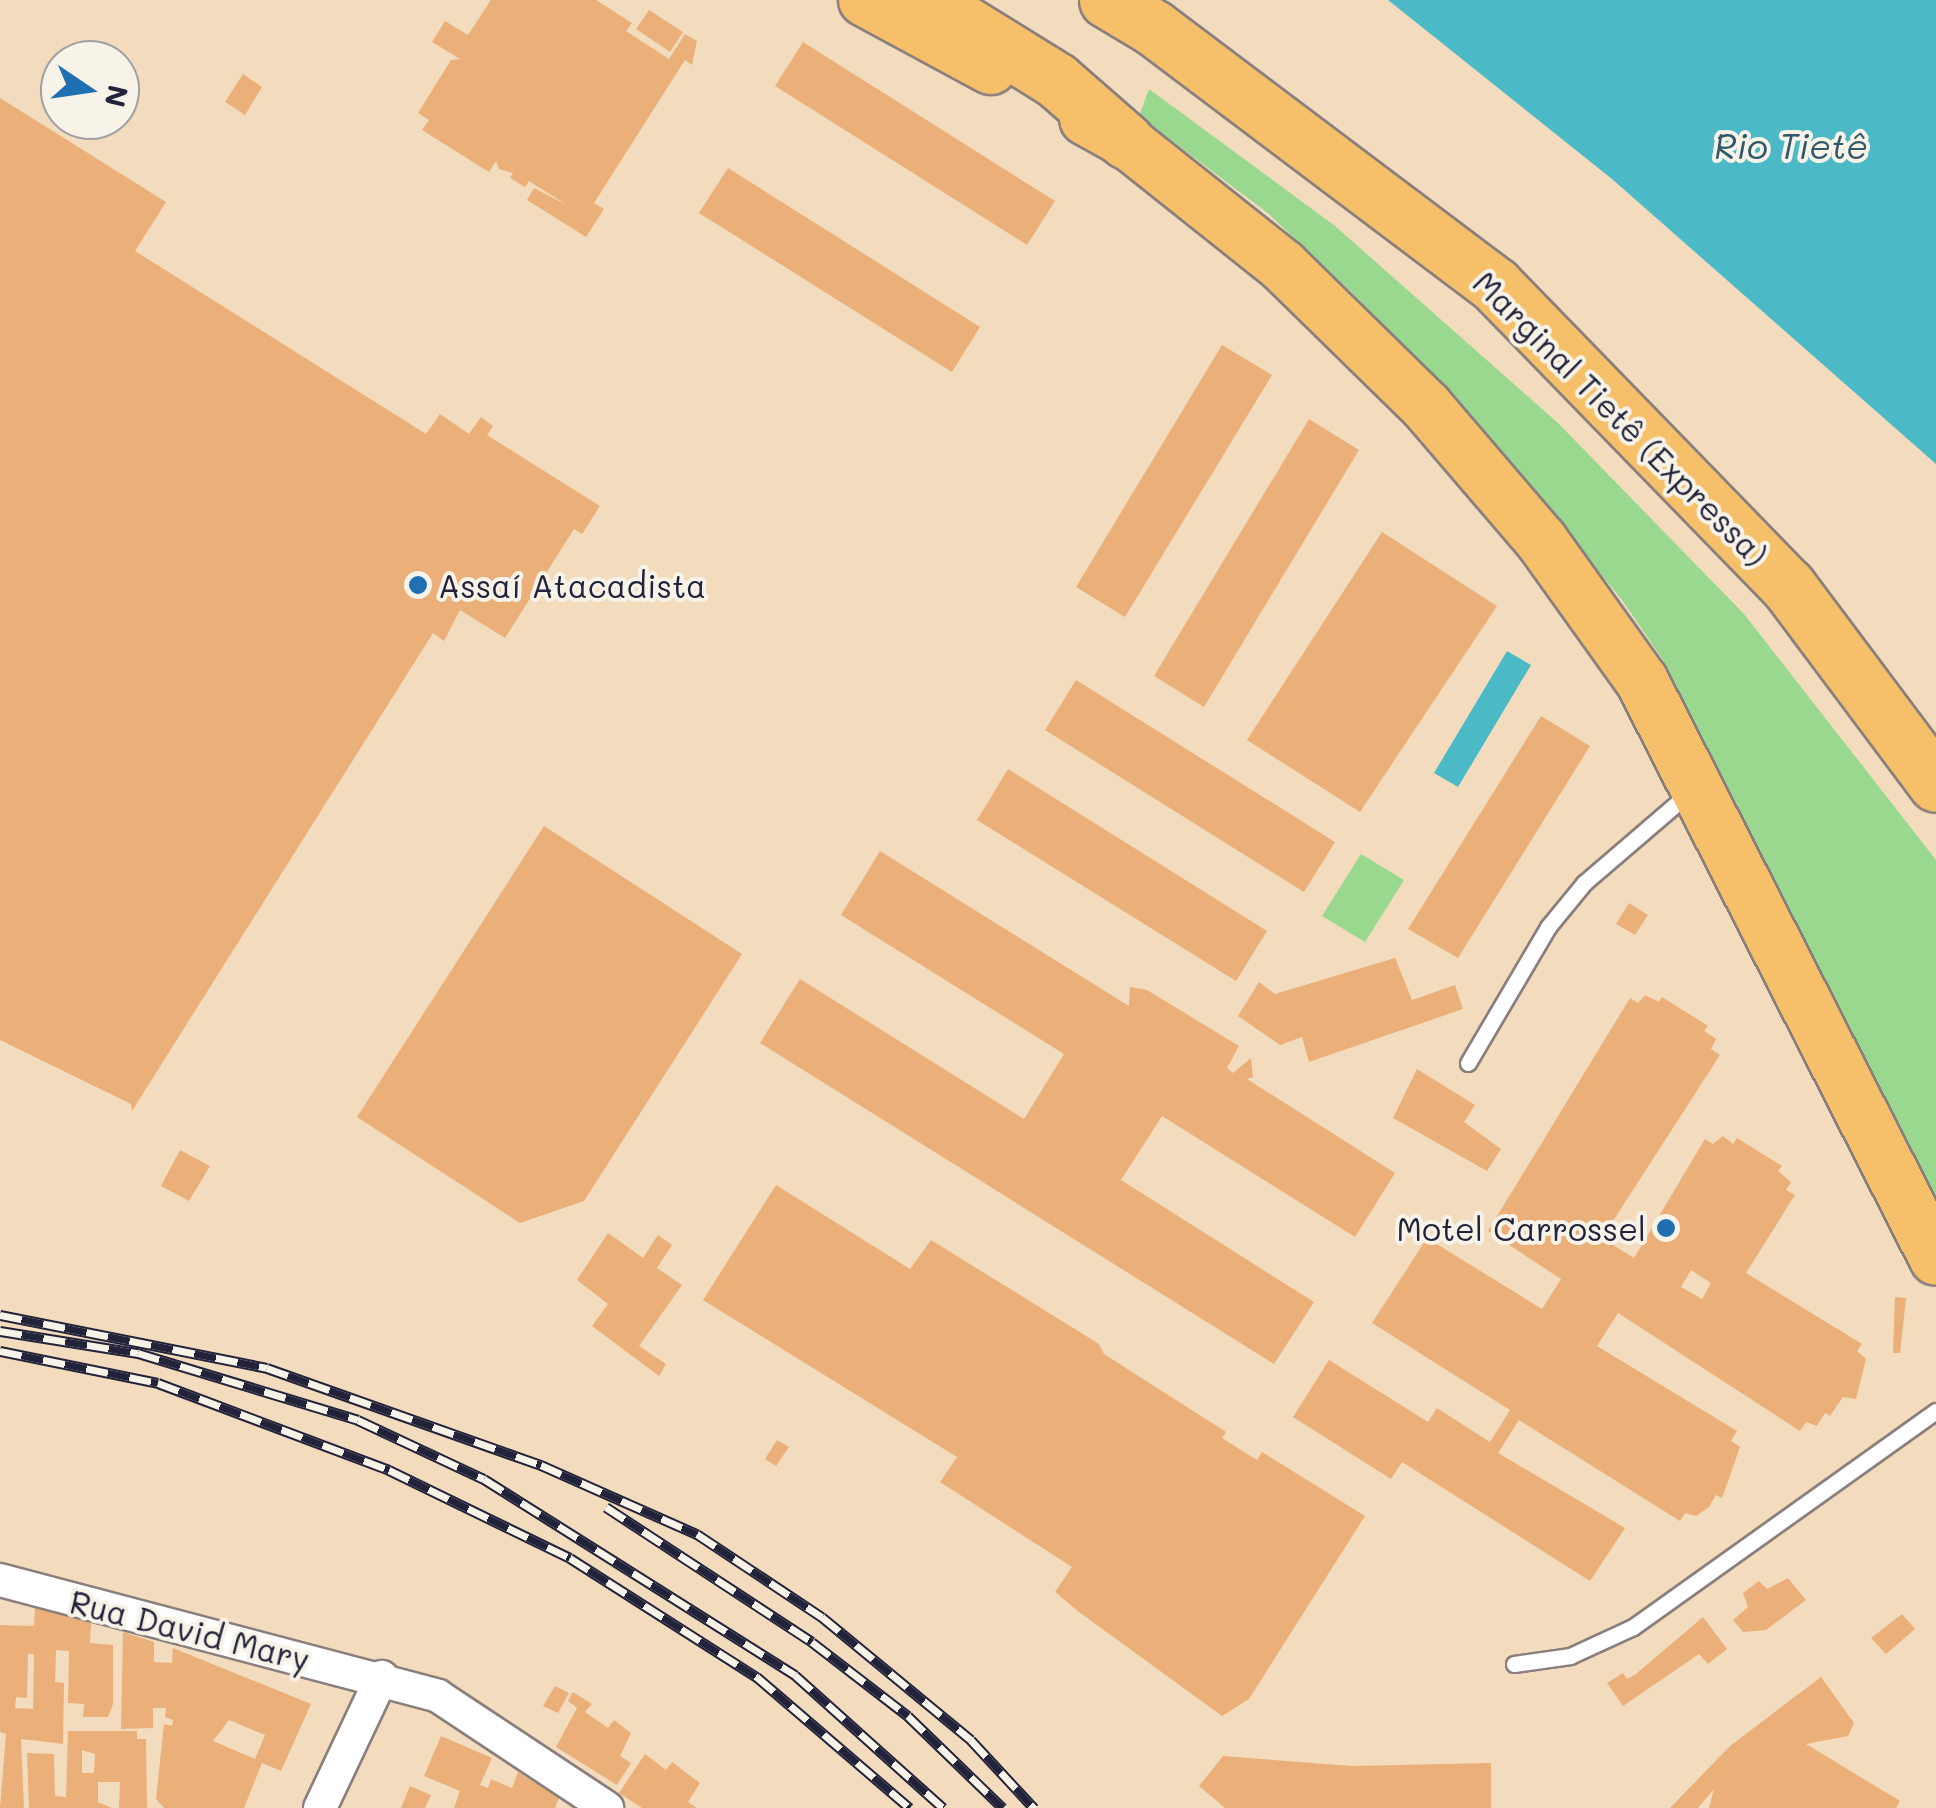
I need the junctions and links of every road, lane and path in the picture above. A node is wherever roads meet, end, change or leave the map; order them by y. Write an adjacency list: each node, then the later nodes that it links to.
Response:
1 (865, 0): 4 (highway)
2 (926, 0): 4 (highway)
3 (1107, 0): 5 (highway, Marginal Tietê (Expressa))
4 (1126, 141): 6 (highway)
5 (1936, 784)
6 (1696, 788): 7 (lane); 8 (highway)
7 (1468, 1063)
8 (1936, 1259)
9 (1936, 1411): 11 (lane)
10 (0, 1580): 12 (street, Rua David Mary)
11 (1514, 1664)
12 (382, 1677): 13 (street); 14 (street, Rua David Mary)
13 (320, 1808)
14 (606, 1808)

